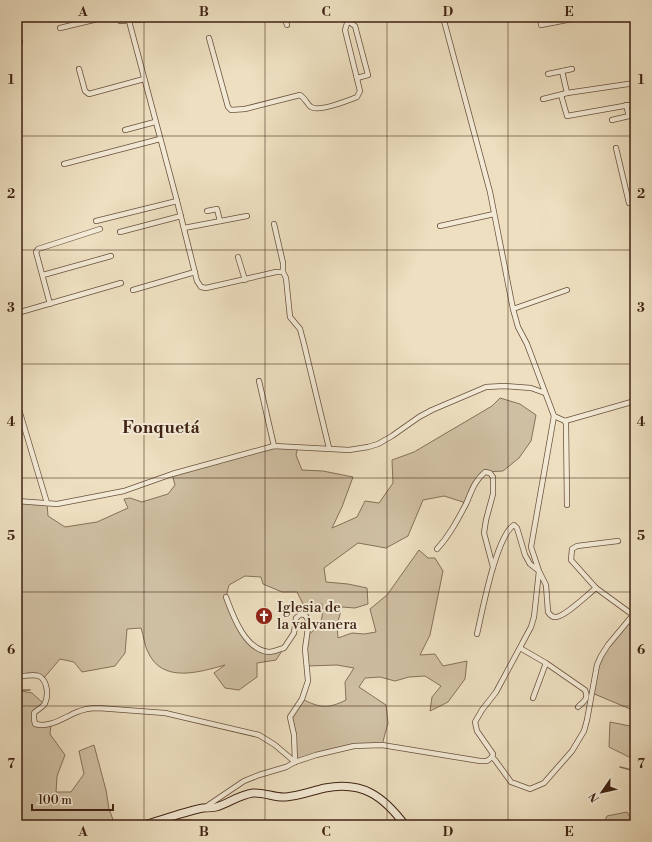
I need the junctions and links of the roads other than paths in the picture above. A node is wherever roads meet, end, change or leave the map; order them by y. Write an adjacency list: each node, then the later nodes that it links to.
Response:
1 (106, 17): 13 (street)
2 (116, 17): 11 (street)
3 (172, 17): 11 (street)
4 (284, 17): 12 (street)
5 (443, 17): 36 (street)
6 (540, 17): 10 (street)
7 (582, 17): 8 (street)
8 (575, 18): 10 (street)
9 (349, 19): 19 (street); 19 (street)
10 (558, 20)
11 (129, 21): 20 (street)
12 (287, 25)
13 (60, 28)
14 (209, 38): 19 (street)
15 (80, 69): 20 (street)
16 (572, 69): 17 (street)
17 (562, 71): 18 (street); 22 (street)
18 (548, 74)
19 (357, 78)
20 (144, 82): 28 (street)
21 (635, 83): 22 (street)
22 (567, 93): 23 (street)
23 (561, 95): 24 (street); 26 (street)
24 (543, 99)
25 (635, 104): 26 (street)
26 (626, 105): 27 (street)
27 (612, 120)
28 (155, 122): 29 (street); 30 (street)
29 (125, 130)
30 (160, 138): 32 (street); 33 (street)
31 (616, 148): 34 (street)
32 (64, 164)
33 (177, 201): 37 (street); 40 (street)
34 (635, 202)
35 (208, 211): 39 (street)
36 (494, 214): 42 (street); 56 (street)
37 (181, 216): 43 (street); 45 (street)
38 (247, 216): 39 (street)
39 (220, 221): 43 (street)
40 (96, 222)
41 (274, 224): 49 (street)
42 (440, 226)
43 (184, 228): 48 (street)
44 (100, 229): 50 (street)
45 (120, 232)
46 (111, 256): 50 (street)
47 (238, 257): 51 (street)
48 (195, 272): 51 (street); 53 (street)
49 (283, 272): 51 (street); 67 (street)
50 (42, 275): 55 (street)
51 (245, 280)
52 (121, 283): 55 (street)
53 (133, 290)
54 (566, 290): 56 (street)
55 (50, 304): 57 (street)
56 (513, 309): 59 (street)
57 (17, 313)
58 (259, 381): 66 (street)
59 (542, 383): 60 (street); 61 (street)
60 (531, 388): 61 (street); 67 (street)
61 (545, 393): 64 (street)
62 (635, 400): 65 (street)
63 (17, 403): 69 (street)
64 (554, 416): 65 (street); 74 (street)
65 (565, 421): 70 (street)
66 (274, 446): 67 (street); 69 (street)
67 (329, 448)
68 (17, 501): 69 (street)
69 (47, 503)
70 (567, 505)
71 (618, 541): 75 (street)
72 (437, 549): 73 (street)
73 (494, 569): 74 (street); 78 (street)
74 (539, 571): 75 (street); 79 (street)
75 (596, 588): 77 (street)
76 (226, 597): 85 (street)
77 (634, 613): 84 (street)
78 (477, 634)
79 (520, 648): 80 (street); 84 (street)
80 (546, 663): 82 (street); 83 (street)
81 (17, 677): 85 (street)
82 (533, 698)
83 (578, 707)
84 (492, 757): 85 (street)
85 (295, 762): 86 (street)
86 (203, 808): 87 (street); 88 (street)
87 (144, 825)
88 (405, 825)

